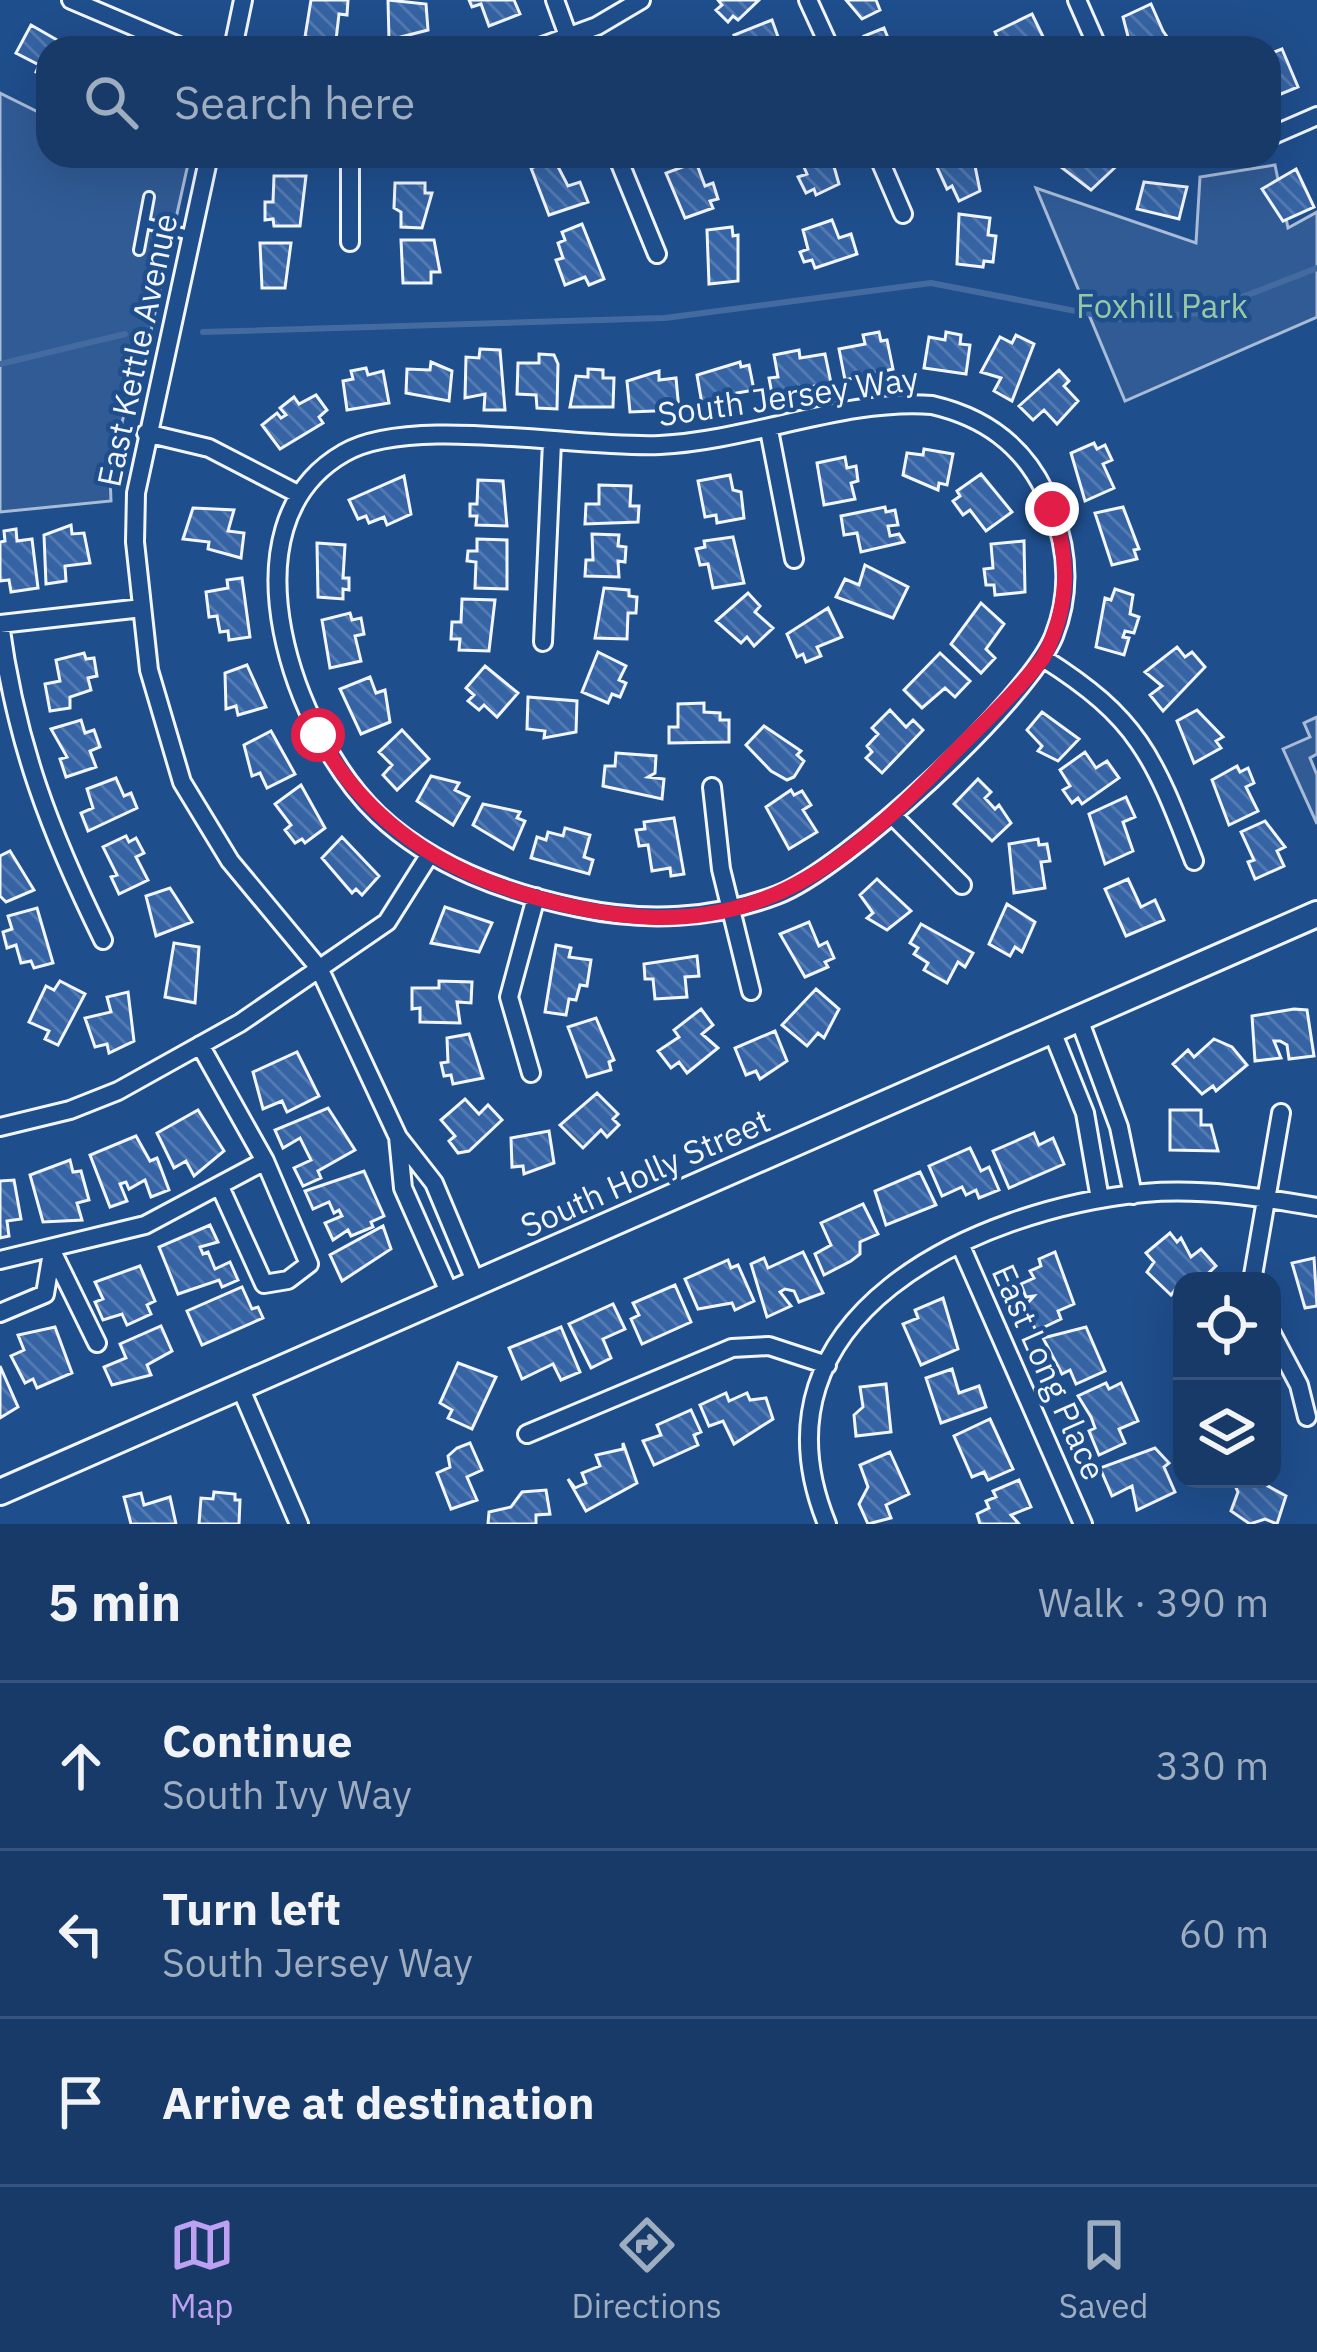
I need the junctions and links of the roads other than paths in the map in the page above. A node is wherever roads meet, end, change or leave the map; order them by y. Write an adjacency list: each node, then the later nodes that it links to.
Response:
1 (71, 0): 7 (street)
2 (243, 0): 8 (street)
3 (554, 0): 9 (street)
4 (641, 0): 10 (street)
5 (808, 0): 11 (street)
6 (1077, 0): 12 (street)
7 (156, 36)
8 (236, 36)
9 (568, 36)
10 (582, 36)
11 (824, 36)
12 (1093, 36)
13 (1317, 116): 14 (street)
14 (1281, 132)
15 (206, 168): 22 (street, East Kettle Avenue)
16 (350, 168): 23 (street)
17 (622, 168): 25 (street)
18 (883, 168): 20 (street)
19 (149, 197): 21 (lane)
20 (904, 214)
21 (144, 223): 22 (lane); 24 (lane)
22 (191, 236): 27 (street, East Kettle Avenue)
23 (350, 242)
24 (139, 250)
25 (657, 254)
26 (769, 430): 28 (street, South Jersey Way); 30 (street); 34 (street, South Jersey Way)
27 (146, 433): 29 (street); 31 (street, East Kettle Avenue)
28 (552, 442): 29 (street, South Jersey Way); 33 (street)
29 (296, 493): 37 (street)
30 (794, 559)
31 (142, 608): 32 (street); 44 (street, East Kettle Avenue)
32 (0, 624): 43 (street)
33 (543, 642)
34 (1043, 658): 36 (street); 38 (street)
35 (712, 787): 41 (street)
36 (893, 816): 39 (street); 41 (street)
37 (430, 854): 40 (street); 44 (street)
38 (1194, 861)
39 (962, 885)
40 (536, 897): 41 (street); 49 (street)
41 (730, 908): 45 (street)
42 (1317, 914): 46 (main road, South Holly Street)
43 (103, 940)
44 (319, 968): 48 (street); 52 (street, East Kettle Avenue)
45 (751, 992)
46 (1078, 1019): 47 (main road, South Holly Street); 55 (street)
47 (1052, 1030): 57 (street); 63 (main road, South Holly Street)
48 (200, 1045): 51 (street); 53 (street)
49 (531, 1073)
50 (1280, 1113): 56 (street)
51 (0, 1126)
52 (398, 1137): 63 (street, East Kettle Avenue); 64 (street, East Kettle Avenue)
53 (265, 1161): 54 (street); 54 (street)
54 (221, 1190): 60 (street)
55 (1132, 1195): 56 (street); 57 (street)
56 (1262, 1198): 58 (street); 62 (street)
57 (1100, 1199): 59 (street)
58 (1317, 1207)
59 (960, 1244): 68 (street); 75 (street, East Long Place)
60 (52, 1251): 61 (street); 65 (street); 66 (street)
61 (0, 1260)
62 (1253, 1272)
63 (476, 1283): 64 (main road, South Holly Street)
64 (450, 1294): 69 (main road, South Holly Street)
65 (0, 1312)
66 (97, 1343)
67 (1281, 1351): 70 (street)
68 (826, 1366): 71 (street); 74 (street)
69 (240, 1387): 72 (main road, South Holly Street); 73 (street)
70 (1307, 1417)
71 (527, 1434)
72 (0, 1492)
73 (299, 1524)
74 (826, 1524)
75 (1083, 1524)

